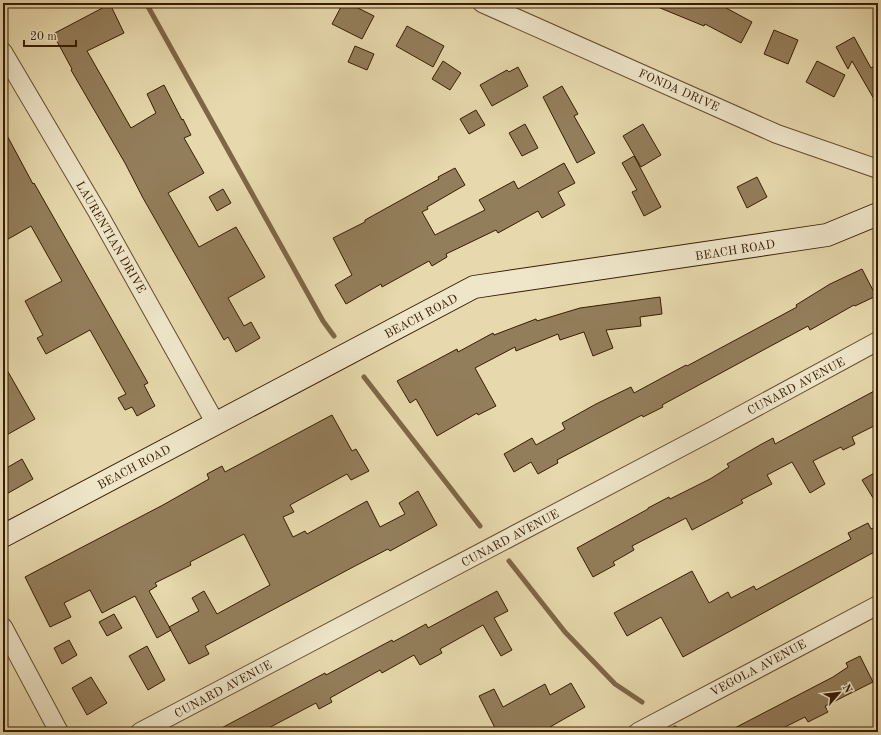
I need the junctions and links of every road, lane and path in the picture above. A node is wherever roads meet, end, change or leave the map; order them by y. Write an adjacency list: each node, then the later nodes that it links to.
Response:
1 (482, 3): 3 (street, FONDA DRIVE)
2 (3, 52): 6 (street, LAURENTIAN DRIVE)
3 (878, 169)
4 (878, 214): 6 (street, BEACH ROAD)
5 (878, 341): 11 (street, CUNARD AVENUE)
6 (216, 424): 7 (street, BEACH ROAD)
7 (3, 536)
8 (878, 605): 12 (street, VEGOLA AVENUE)
9 (3, 628): 10 (street)
10 (59, 732)
11 (140, 732)
12 (638, 732)

